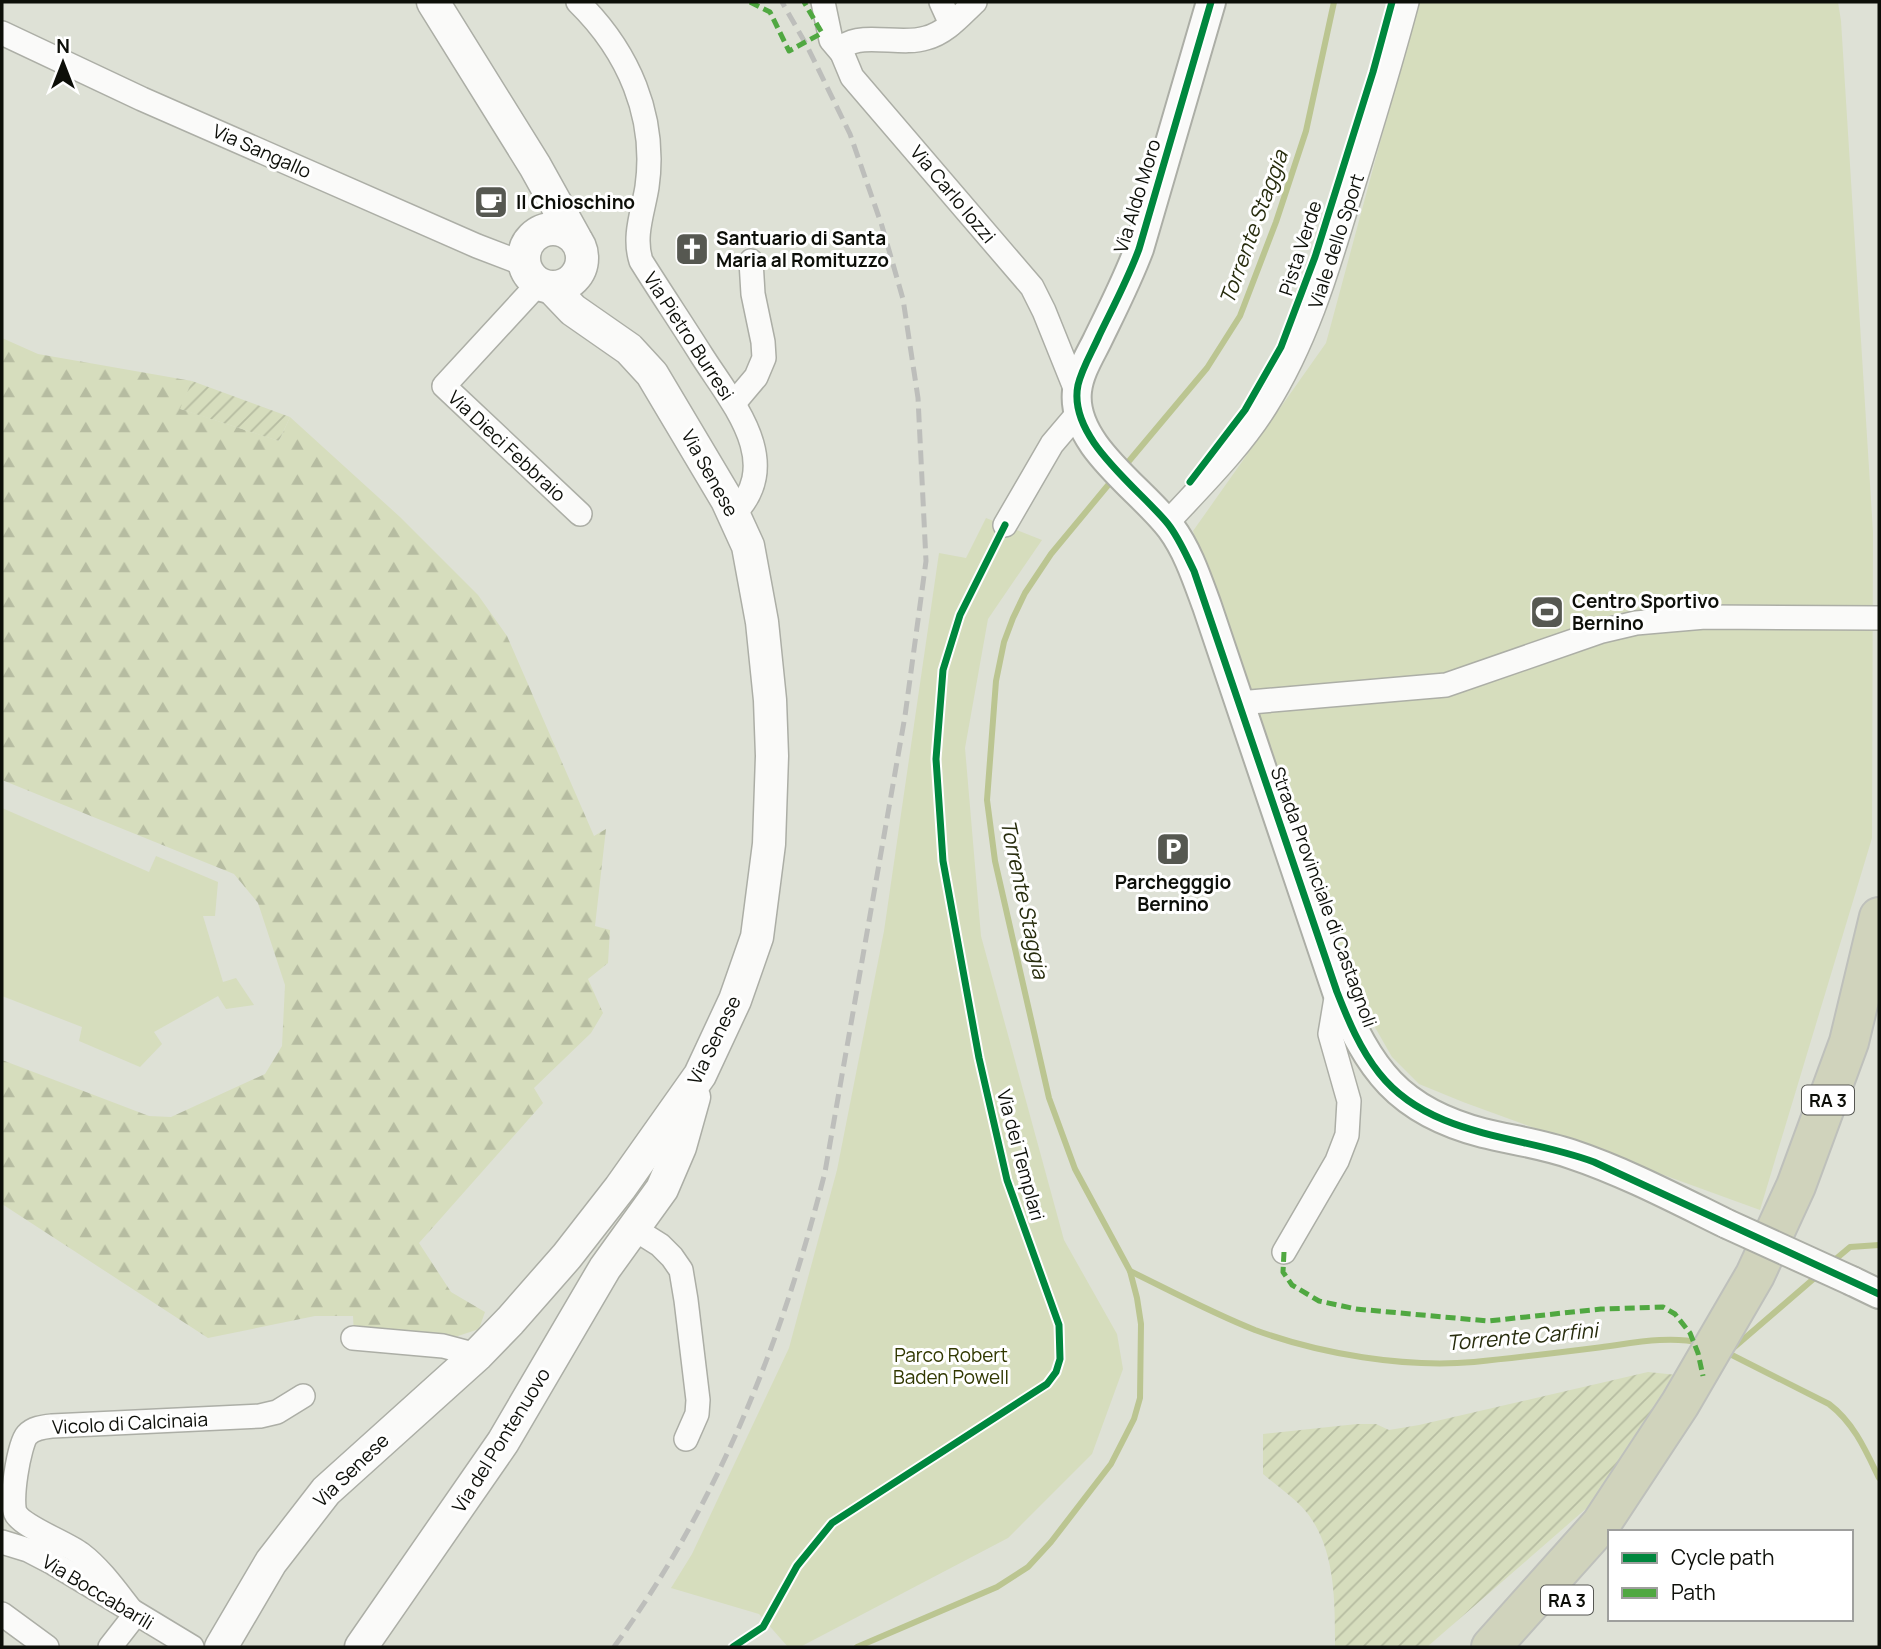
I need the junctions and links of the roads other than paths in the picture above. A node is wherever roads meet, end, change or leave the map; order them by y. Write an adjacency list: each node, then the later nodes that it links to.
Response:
1 (433, 2): 11 (main road)
2 (578, 2): 17 (street, Via Pietro Burresi)
3 (823, 2): 10 (street, Via Carlo Iozzi)
4 (941, 2): 8 (street)
5 (975, 2): 8 (street)
6 (1211, 2): 16 (street, Via Aldo Moro)
7 (1407, 2): 20 (street, Viale dello Sport)
8 (951, 24): 10 (street)
9 (2, 33): 15 (street, Via Sangallo)
10 (842, 52): 16 (street, Via Carlo Iozzi)
11 (535, 166): 12 (main road); 13 (main road)
12 (540, 232): 13 (main road); 15 (main road)
13 (575, 238): 15 (main road)
14 (751, 261): 17 (street)
15 (548, 277): 18 (street, Via Dieci Febbraio); 19 (main road, Via Senese)
16 (1079, 402): 20 (street, Strada Provinciale di Castagnoli); 21 (street)
17 (734, 403): 19 (street, Via Pietro Burresi)
18 (580, 514)
19 (734, 514): 27 (main road, Via Senese)
20 (1160, 515): 23 (street, Strada Provinciale di Castagnoli)
21 (1005, 525)
22 (1879, 618): 23 (street)
23 (1239, 703): 25 (street, Strada Provinciale di Castagnoli)
24 (1879, 917): 32 (highway, RA 3)
25 (1337, 992): 31 (street); 33 (street, Strada Provinciale di Castagnoli, bridge)
26 (1879, 1013): 32 (highway, RA 3)
27 (700, 1075): 28 (main road, Via Senese); 29 (main road, Via del Pontenuovo)
28 (625, 1181): 29 (main road); 35 (main road, Via Senese)
29 (656, 1200): 30 (main road, Via del Pontenuovo)
30 (633, 1228): 38 (street); 48 (main road, Via del Pontenuovo)
31 (1284, 1252)
32 (1765, 1280): 37 (highway, RA 3)
33 (1879, 1294)
34 (353, 1338): 35 (street)
35 (477, 1355): 47 (main road, Via Senese)
36 (303, 1396): 43 (street, Vicolo di Calcinaia)
37 (1692, 1411): 39 (highway, RA 3); 49 (highway, RA 3)
38 (686, 1439)
39 (1627, 1530)
40 (2, 1542): 43 (street, Via Boccabarili)
41 (1608, 1554): 50 (highway, RA 3)
42 (2, 1614): 44 (street)
43 (135, 1615): 45 (street); 46 (street, Via Boccabarili)
44 (47, 1647)
45 (110, 1647)
46 (192, 1647)
47 (221, 1647)
48 (361, 1647)
49 (1491, 1647)
50 (1525, 1647)

